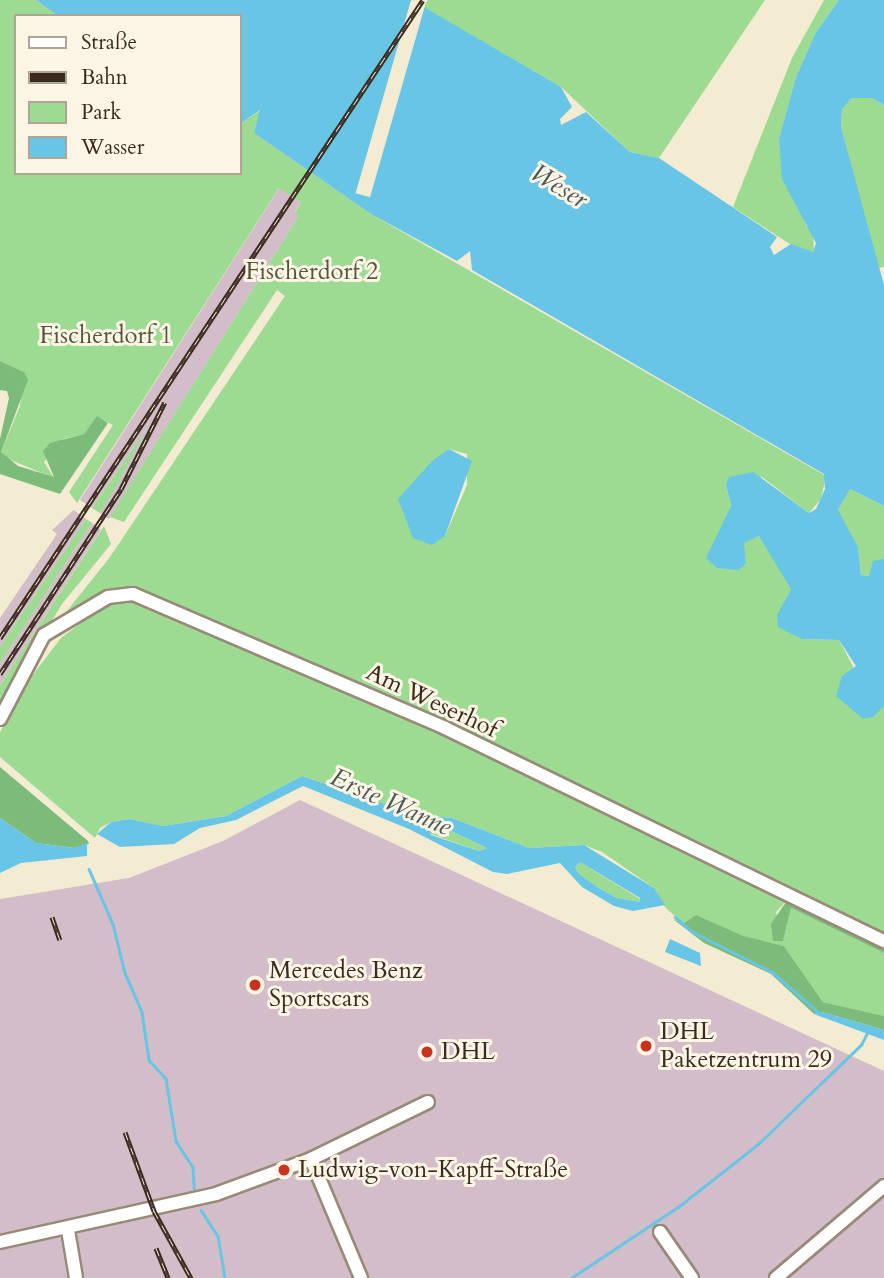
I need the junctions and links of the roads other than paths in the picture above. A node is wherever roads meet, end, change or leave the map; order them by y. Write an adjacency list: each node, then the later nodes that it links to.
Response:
1 (0, 719): 2 (street, Am Weserhof)
2 (884, 941)
3 (428, 1102): 4 (street)
4 (312, 1159): 6 (street); 10 (street)
5 (884, 1186): 12 (street)
6 (68, 1230): 8 (street); 9 (street)
7 (660, 1232): 11 (street)
8 (0, 1242)
9 (76, 1278)
10 (361, 1278)
11 (692, 1278)
12 (776, 1278)

